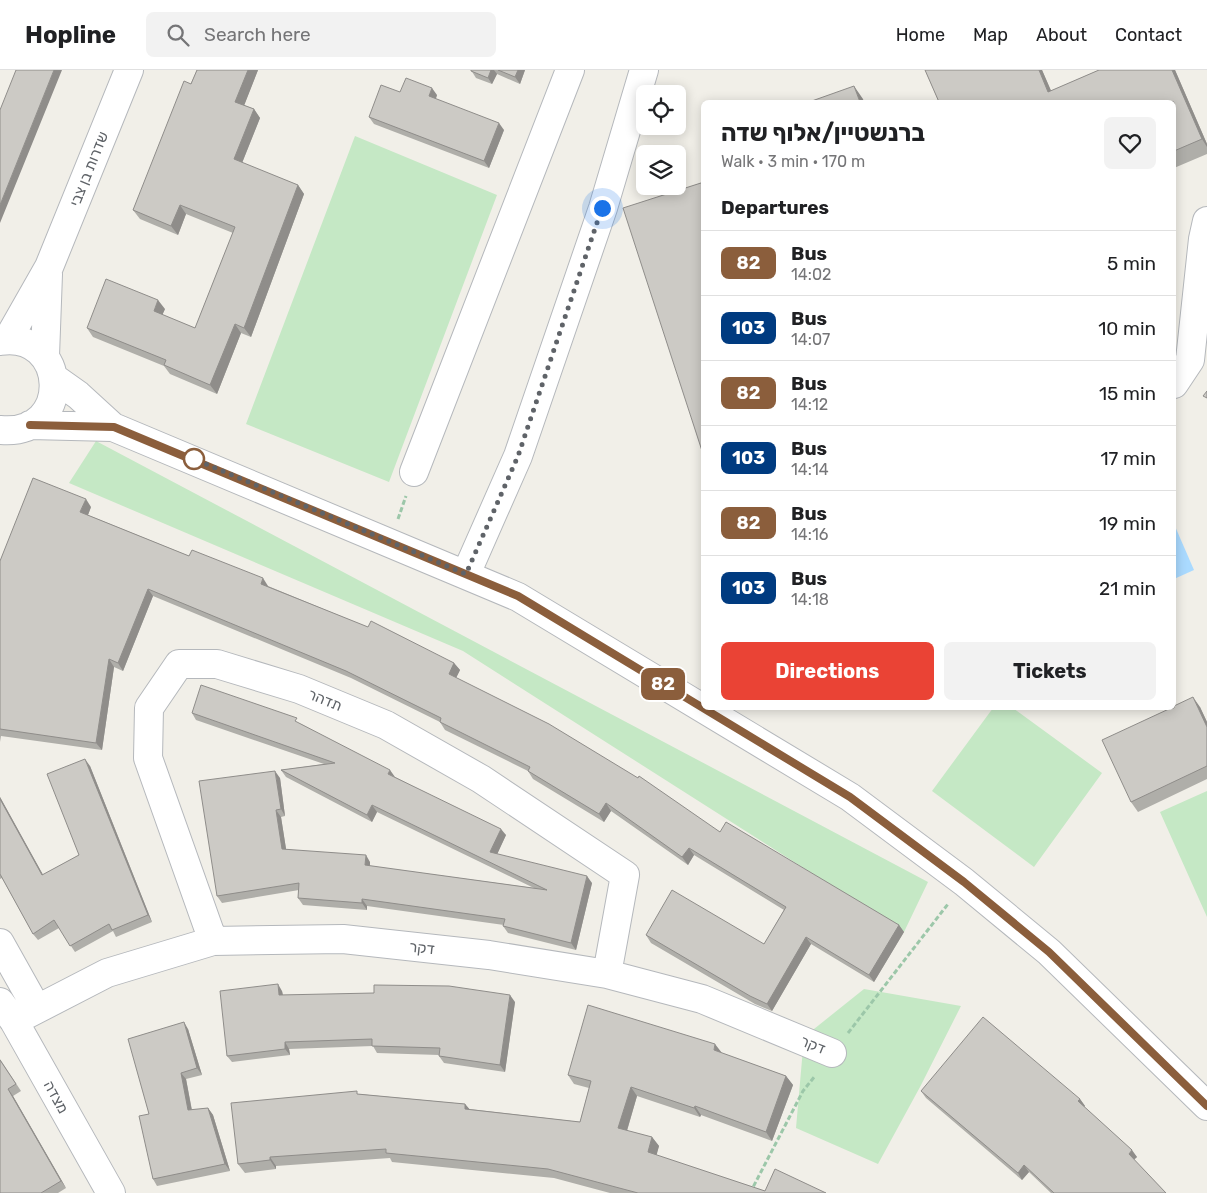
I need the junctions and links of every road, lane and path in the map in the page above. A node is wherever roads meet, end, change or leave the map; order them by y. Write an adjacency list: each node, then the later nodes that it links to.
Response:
1 (129, 70): 5 (street, שדרות בן צבי)
2 (570, 70): 11 (street)
3 (644, 70): 13 (street)
4 (1207, 220): 8 (street)
5 (49, 268): 6 (street, שדרות בן צבי); 7 (street, שדרות בן צבי)
6 (4, 340): 7 (street)
7 (49, 367): 9 (street); 10 (street, שדרות בן צבי)
8 (1176, 381)
9 (114, 427): 10 (street); 12 (street)
10 (10, 433)
11 (414, 472): 12 (path)
12 (390, 542): 13 (street)
13 (466, 574): 14 (street)
14 (701, 706)
15 (708, 710): 21 (street)
16 (213, 941): 18 (street, דקר); 18 (street, תדהר); 19 (street, דקר)
17 (0, 944): 19 (street, מצדה)
18 (606, 974): 20 (street, דקר)
19 (17, 1011): 22 (street, מצדה)
20 (832, 1053)
21 (1207, 1106)
22 (111, 1193)

